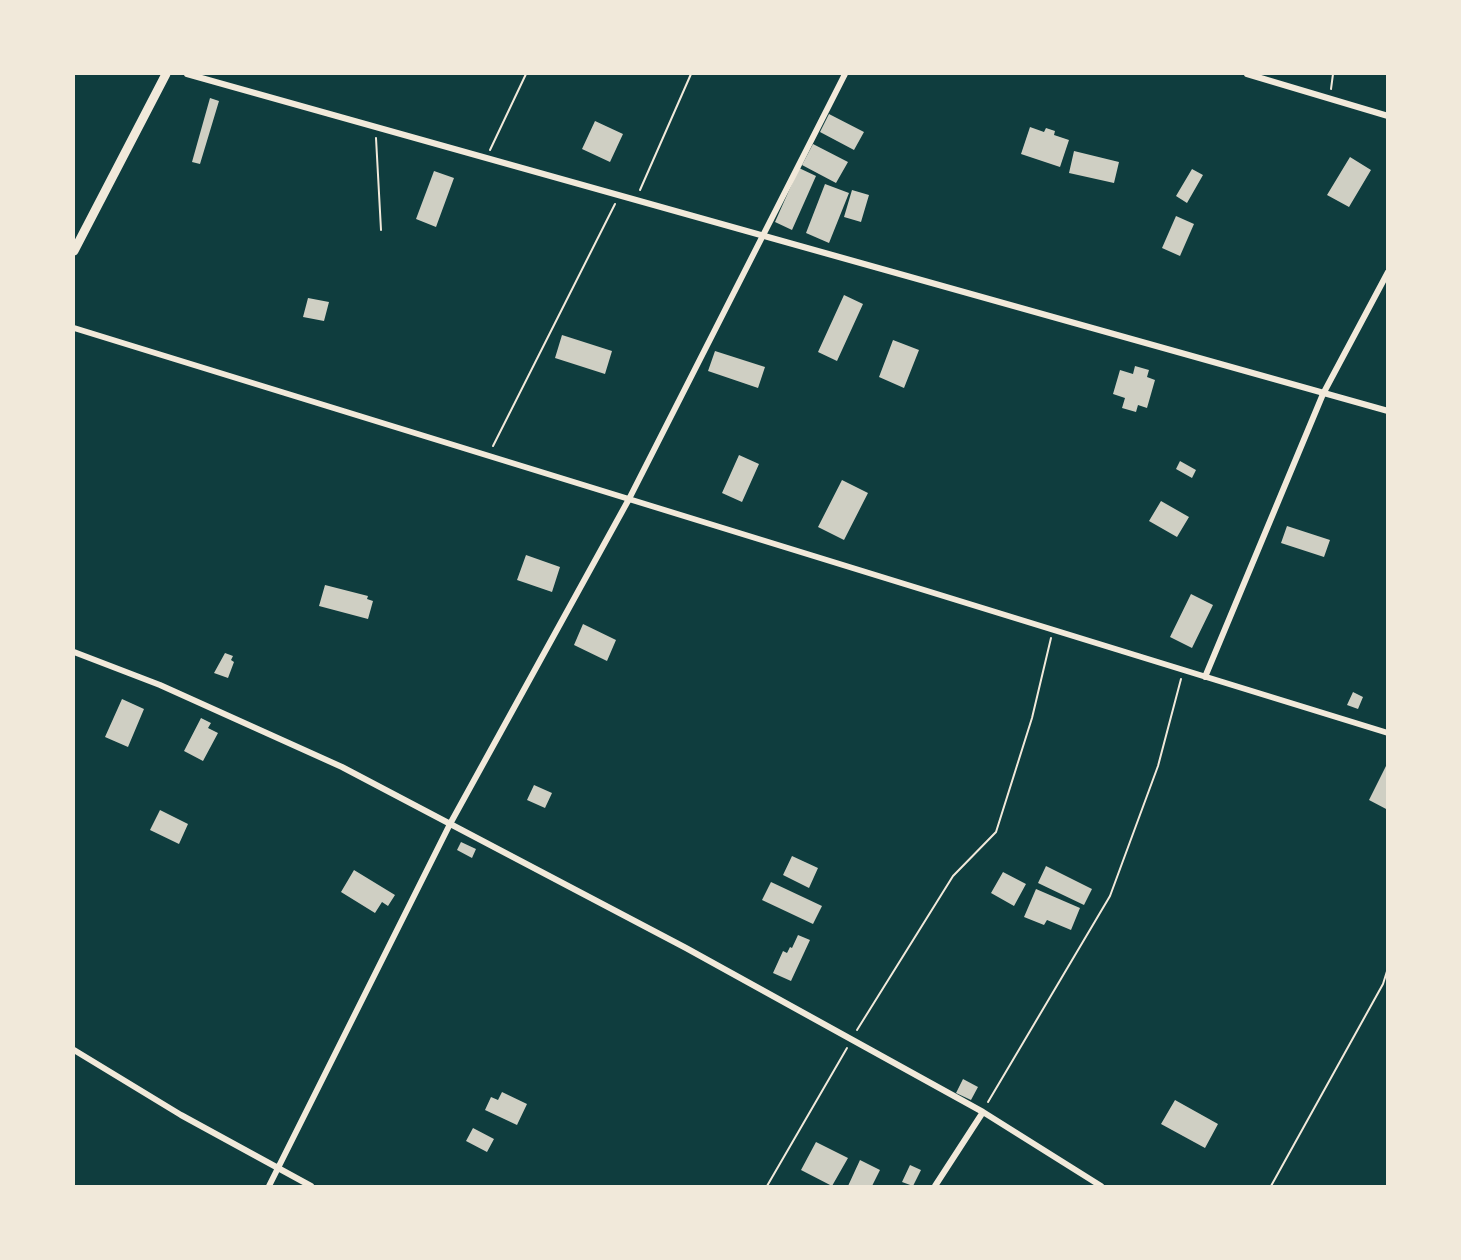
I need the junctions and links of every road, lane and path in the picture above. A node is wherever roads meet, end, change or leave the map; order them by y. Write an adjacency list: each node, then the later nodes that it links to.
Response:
1 (166, 74): 16 (street)
2 (187, 74): 10 (street)
3 (525, 74): 11 (path)
4 (691, 74): 13 (path)
5 (845, 74): 15 (street)
6 (1247, 74): 8 (street)
7 (1333, 74): 8 (path)
8 (1330, 96): 9 (street)
9 (1388, 116)
10 (375, 126): 11 (street); 14 (path)
11 (486, 157): 12 (street)
12 (620, 194): 13 (street); 21 (path)
13 (636, 198): 15 (street)
14 (381, 230)
15 (765, 234): 19 (street); 22 (street)
16 (74, 251)
17 (1388, 272): 19 (street)
18 (74, 328): 21 (street)
19 (1323, 394): 20 (street); 26 (street)
20 (1388, 411)
21 (488, 456): 22 (street)
22 (628, 499): 23 (street); 28 (street)
23 (1053, 630): 25 (street); 30 (path)
24 (74, 652): 28 (street)
25 (1183, 670): 26 (street); 32 (path)
26 (1205, 677): 27 (street)
27 (1388, 733)
28 (450, 824): 30 (street); 33 (street)
29 (1388, 968): 39 (path)
30 (852, 1040): 32 (street); 36 (path)
31 (74, 1050): 33 (street)
32 (983, 1112): 37 (street); 38 (street)
33 (277, 1169): 34 (street); 35 (street)
34 (269, 1186)
35 (311, 1186)
36 (767, 1186)
37 (935, 1186)
38 (1099, 1186)
39 (1271, 1186)

